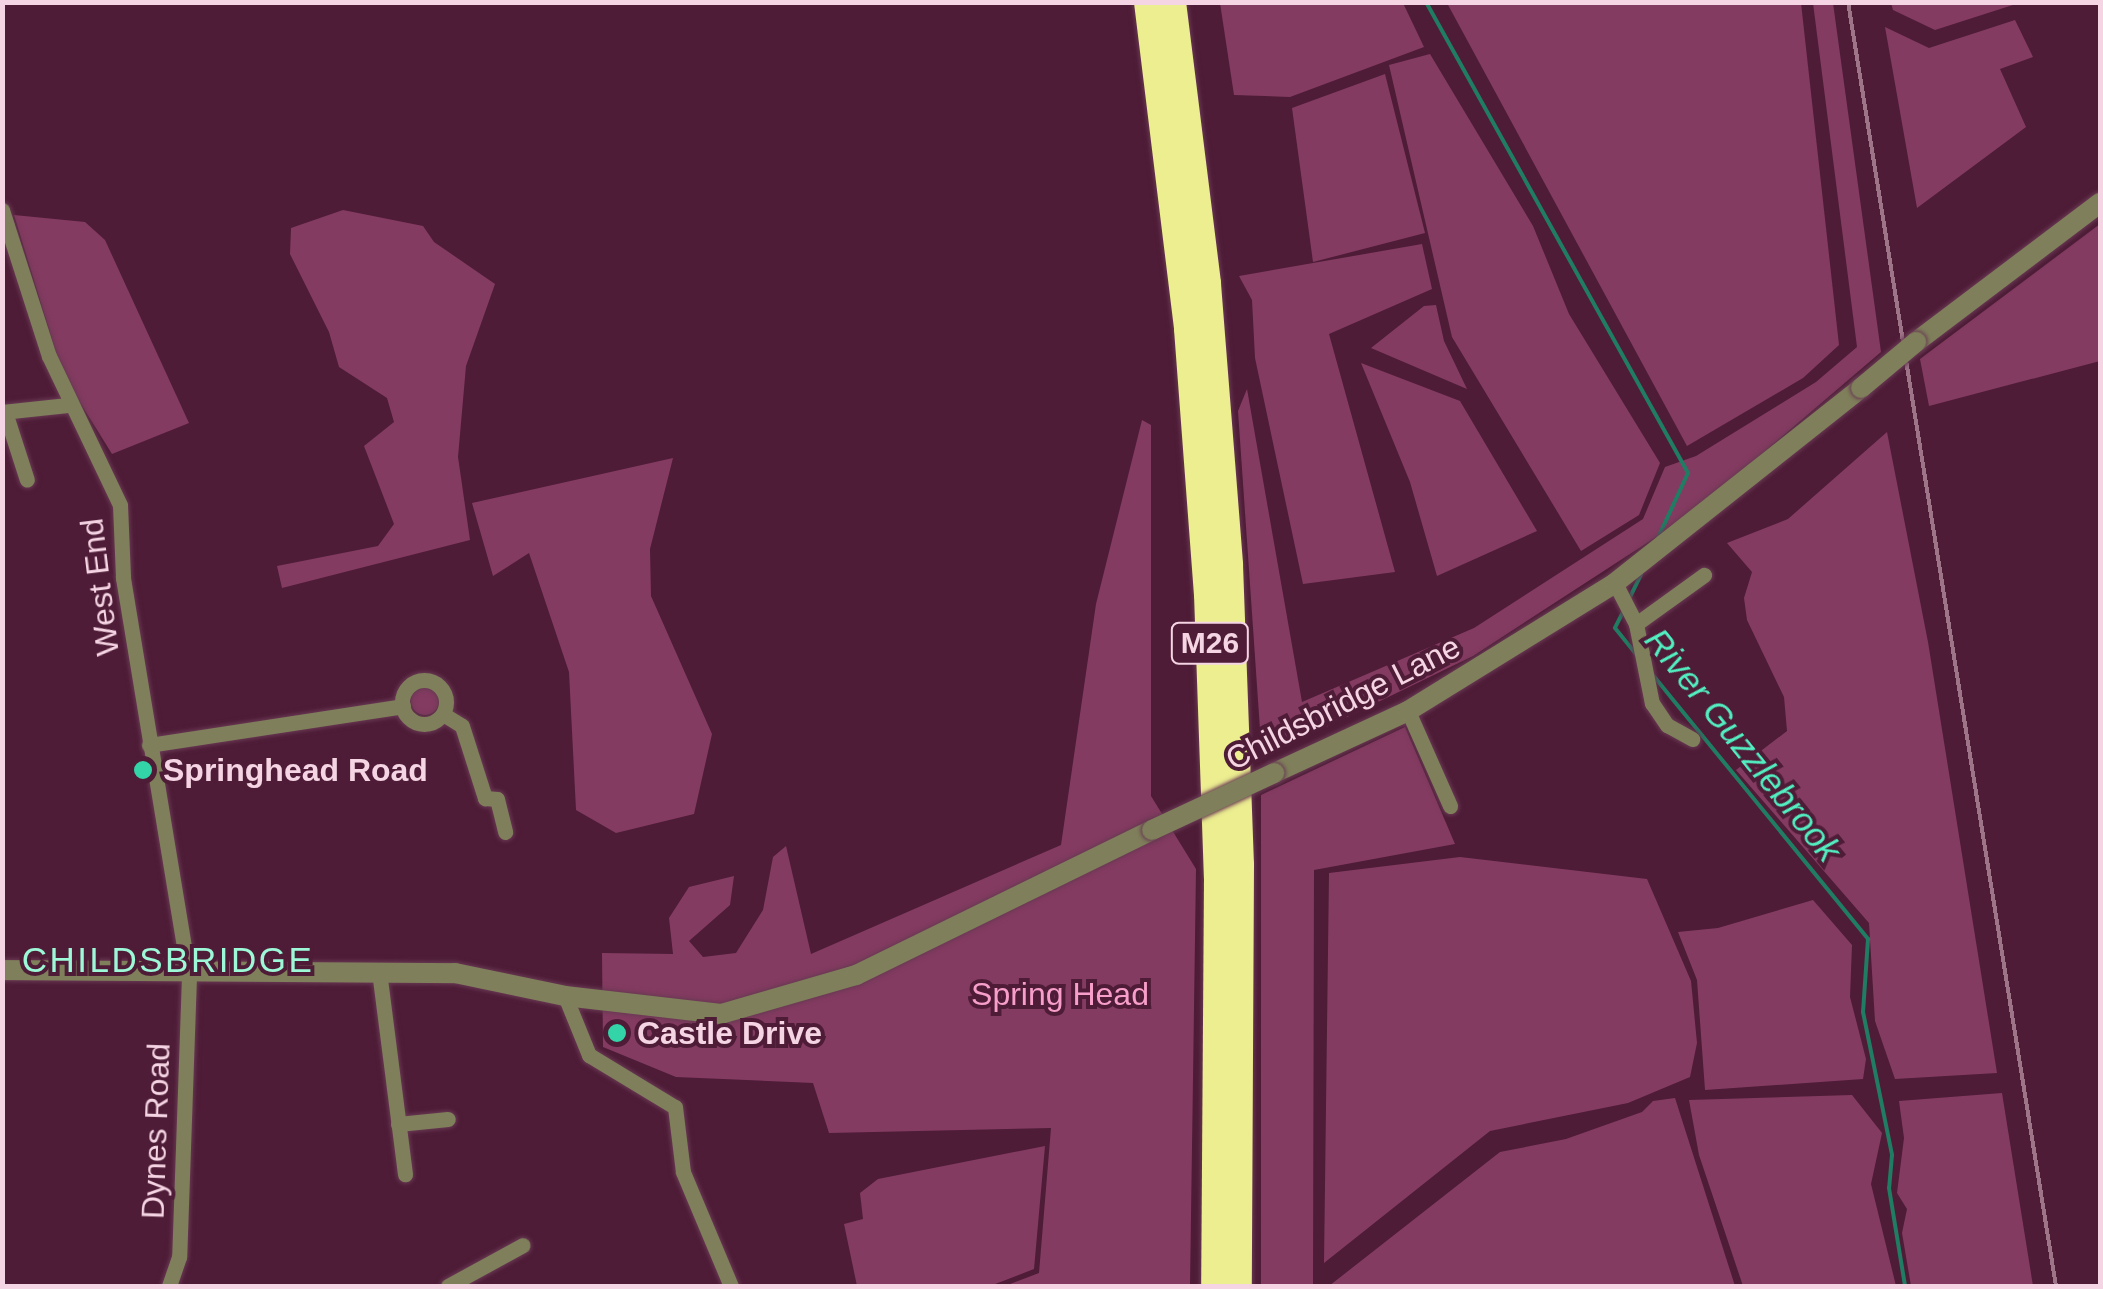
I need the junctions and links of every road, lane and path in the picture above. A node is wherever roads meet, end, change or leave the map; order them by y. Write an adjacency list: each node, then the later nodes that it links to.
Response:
1 (1148, 2): 30 (highway, M26)
2 (1172, 2): 31 (highway, M26)
3 (2100, 204): 10 (street, Childsbridge Lane, bridge)
4 (2, 210): 5 (street, West End)
5 (6, 235): 6 (street, West End)
6 (68, 405): 7 (street); 16 (street, West End)
7 (4, 412): 8 (street)
8 (27, 480)
9 (1704, 575): 11 (street)
10 (1615, 582): 11 (street); 13 (street, Childsbridge Lane)
11 (1636, 624): 15 (street)
12 (403, 706): 14 (street); 14 (street); 16 (street)
13 (1408, 711): 17 (street); 22 (street, Childsbridge Lane, bridge)
14 (444, 714): 18 (street)
15 (1692, 738)
16 (149, 745): 21 (street, West End)
17 (1450, 806)
18 (505, 832)
19 (2, 970): 21 (street, Childsbridge Lane)
20 (380, 971): 21 (street, Childsbridge Lane); 22 (street, Childsbridge Lane); 24 (street)
21 (189, 976): 27 (street, Dynes Road)
22 (566, 996): 29 (street)
23 (448, 1119): 24 (street)
24 (398, 1124): 25 (street)
25 (404, 1174)
26 (523, 1245): 28 (street)
27 (169, 1286)
28 (448, 1286)
29 (731, 1286)
30 (1215, 1286)
31 (1238, 1286)

